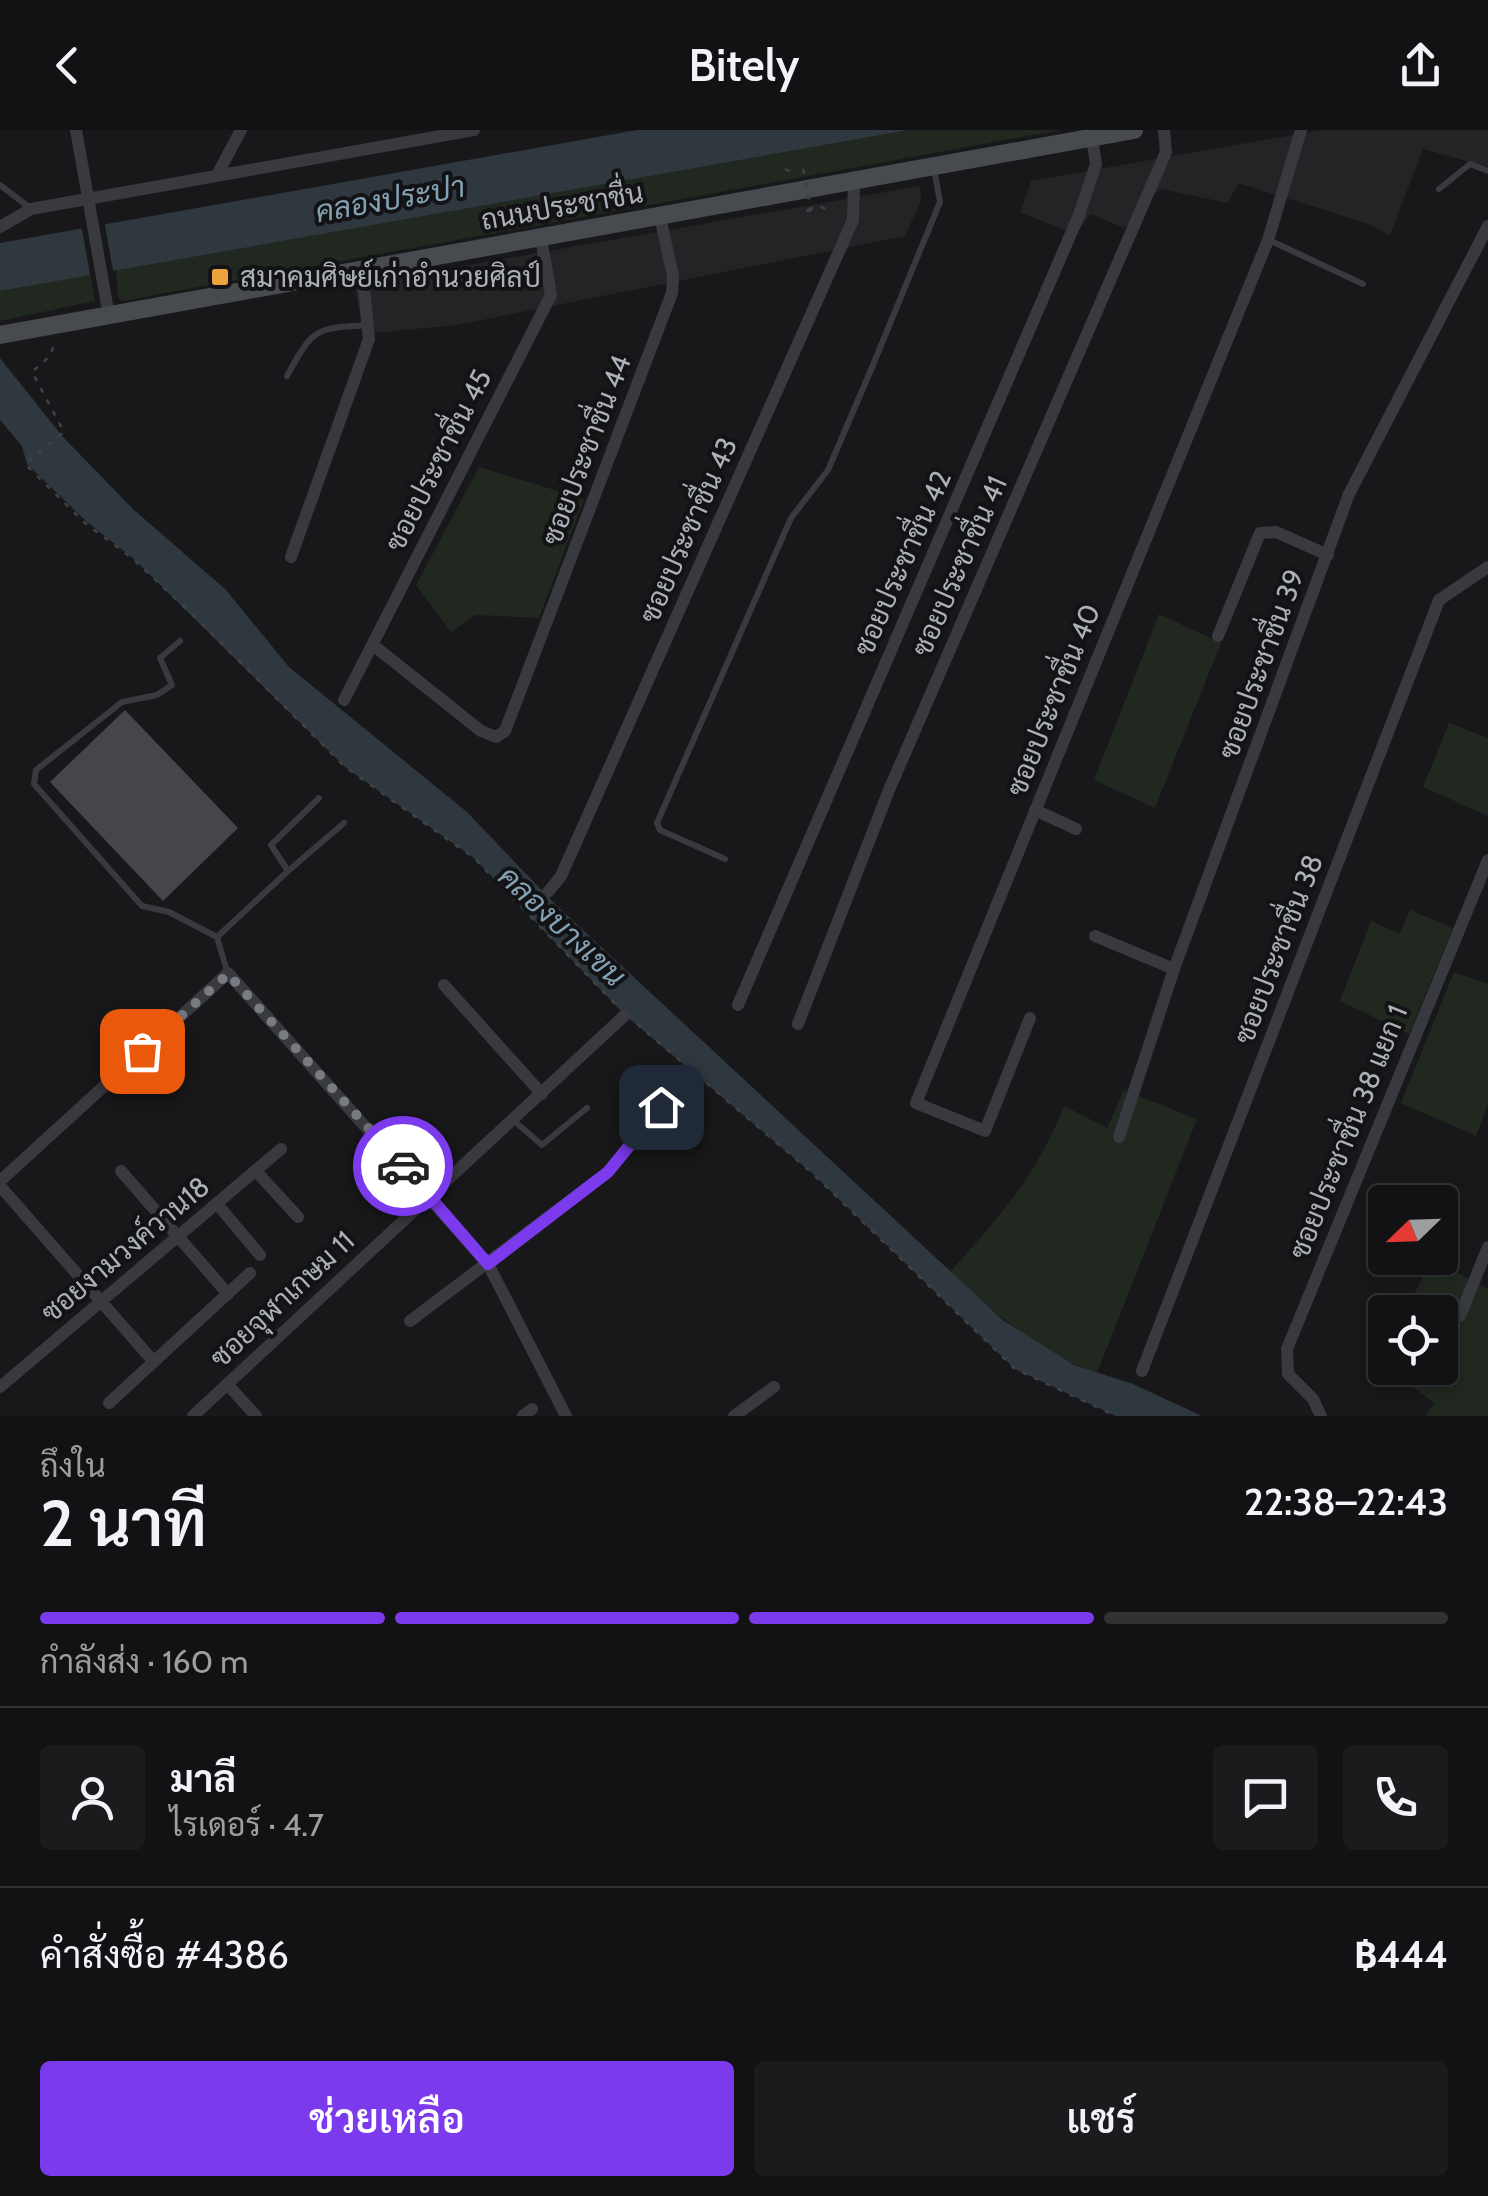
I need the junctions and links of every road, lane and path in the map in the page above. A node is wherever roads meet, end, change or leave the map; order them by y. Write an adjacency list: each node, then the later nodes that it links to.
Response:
1 (76, 130): 16 (street)
2 (241, 130): 12 (street)
3 (474, 130): 7 (street)
4 (1134, 130): 8 (main road, ถนนประชาชื่น)
5 (1164, 130): 54 (street, ซอยประชาชื่น 41)
6 (1301, 130): 23 (street, ซอยประชาชื่น 40)
7 (422, 134): 12 (street)
8 (1092, 138): 9 (main road, ถนนประชาชื่น); 51 (street, ซอยประชาชื่น 42)
9 (934, 167): 13 (main road, ถนนประชาชื่น); 42 (lane)
10 (785, 170): 18 (path, bridge)
11 (1488, 171): 15 (lane)
12 (217, 175): 16 (street)
13 (854, 182): 19 (main road, ถนนประชาชื่น); 45 (street, ซอยประชาชื่น 43)
14 (0, 185): 17 (lane)
15 (1440, 188)
16 (88, 204): 17 (street); 26 (street)
17 (31, 209): 20 (street)
18 (828, 211)
19 (660, 216): 22 (main road, ถนนประชาชื่น); 36 (street, ซอยประชาชื่น 44)
20 (0, 226)
21 (1488, 226): 31 (street, ซอยประชาชื่น 39)
22 (542, 238): 24 (main road, ถนนประชาชื่น); 36 (street, ซอยประชาชื่น 45)
23 (1268, 240): 25 (lane); 39 (street, ซอยประชาชื่น 40)
24 (362, 270): 26 (main road, ถนนประชาชื่น); 27 (street)
25 (1363, 284)
26 (109, 316): 28 (main road, ถนนประชาชื่น)
27 (370, 325): 30 (lane); 32 (street)
28 (1, 335)
29 (53, 346): 52 (path)
30 (287, 376)
31 (1328, 555): 34 (street); 48 (street, ซอยประชาชื่น 39)
32 (291, 557)
33 (1488, 567): 77 (street, ซอยประชาชื่น 38)
34 (1218, 636)
35 (180, 641): 47 (lane)
36 (372, 645): 37 (street, ซอยประชาชื่น 45)
37 (344, 700)
38 (319, 798): 44 (lane)
39 (1035, 810): 41 (street); 53 (street, ซอยประชาชื่น 40)
40 (344, 823): 44 (lane)
41 (1076, 829)
42 (725, 859)
43 (1488, 860): 87 (street, ซอยประชาชื่น 38 แยก 1)
44 (288, 871): 47 (lane)
45 (548, 892)
46 (1095, 936): 48 (street)
47 (217, 937): 49 (lane)
48 (1174, 968): 59 (street, ซอยประชาชื่น 39)
49 (228, 974): 63 (street); 64 (street)
50 (444, 985): 55 (street)
51 (738, 1005)
52 (625, 1015): 55 (street, ซอยจุฬาเกษม 11); 86 (path)
53 (1030, 1018)
54 (798, 1024)
55 (542, 1094): 58 (street, ซอยจุฬาเกษม 11)
56 (661, 1107): 70 (street)
57 (586, 1108): 58 (lane)
58 (513, 1120): 64 (street, ซอยจุฬาเกษม 11)
59 (1120, 1137)
60 (282, 1149): 61 (street, ซอยงามวงค์วาน18)
61 (256, 1171): 65 (street, ซอยงามวงค์วาน18); 66 (street)
62 (121, 1172): 67 (street)
63 (0, 1184): 73 (street)
64 (430, 1196): 70 (street); 78 (street, ซอยจุฬาเกษม 11)
65 (217, 1204): 67 (street, ซอยงามวงค์วาน18); 69 (street)
66 (298, 1217)
67 (178, 1236): 72 (street); 73 (street, ซอยงามวงค์วาน18)
68 (1488, 1247): 74 (street)
69 (260, 1255)
70 (488, 1264): 75 (street); 84 (street)
71 (250, 1273): 72 (street)
72 (228, 1294): 76 (street)
73 (102, 1301): 76 (street); 80 (street, ซอยงามวงค์วาน18)
74 (1460, 1316)
75 (410, 1320)
76 (154, 1362): 81 (street)
77 (1142, 1371)
78 (228, 1384): 82 (street, ซอยจุฬาเกษม 11); 83 (street)
79 (774, 1387): 85 (street)
80 (0, 1388)
81 (108, 1404)
82 (193, 1416)
83 (256, 1416)
84 (566, 1416)
85 (734, 1416)
86 (1116, 1416)
87 (1322, 1416)

